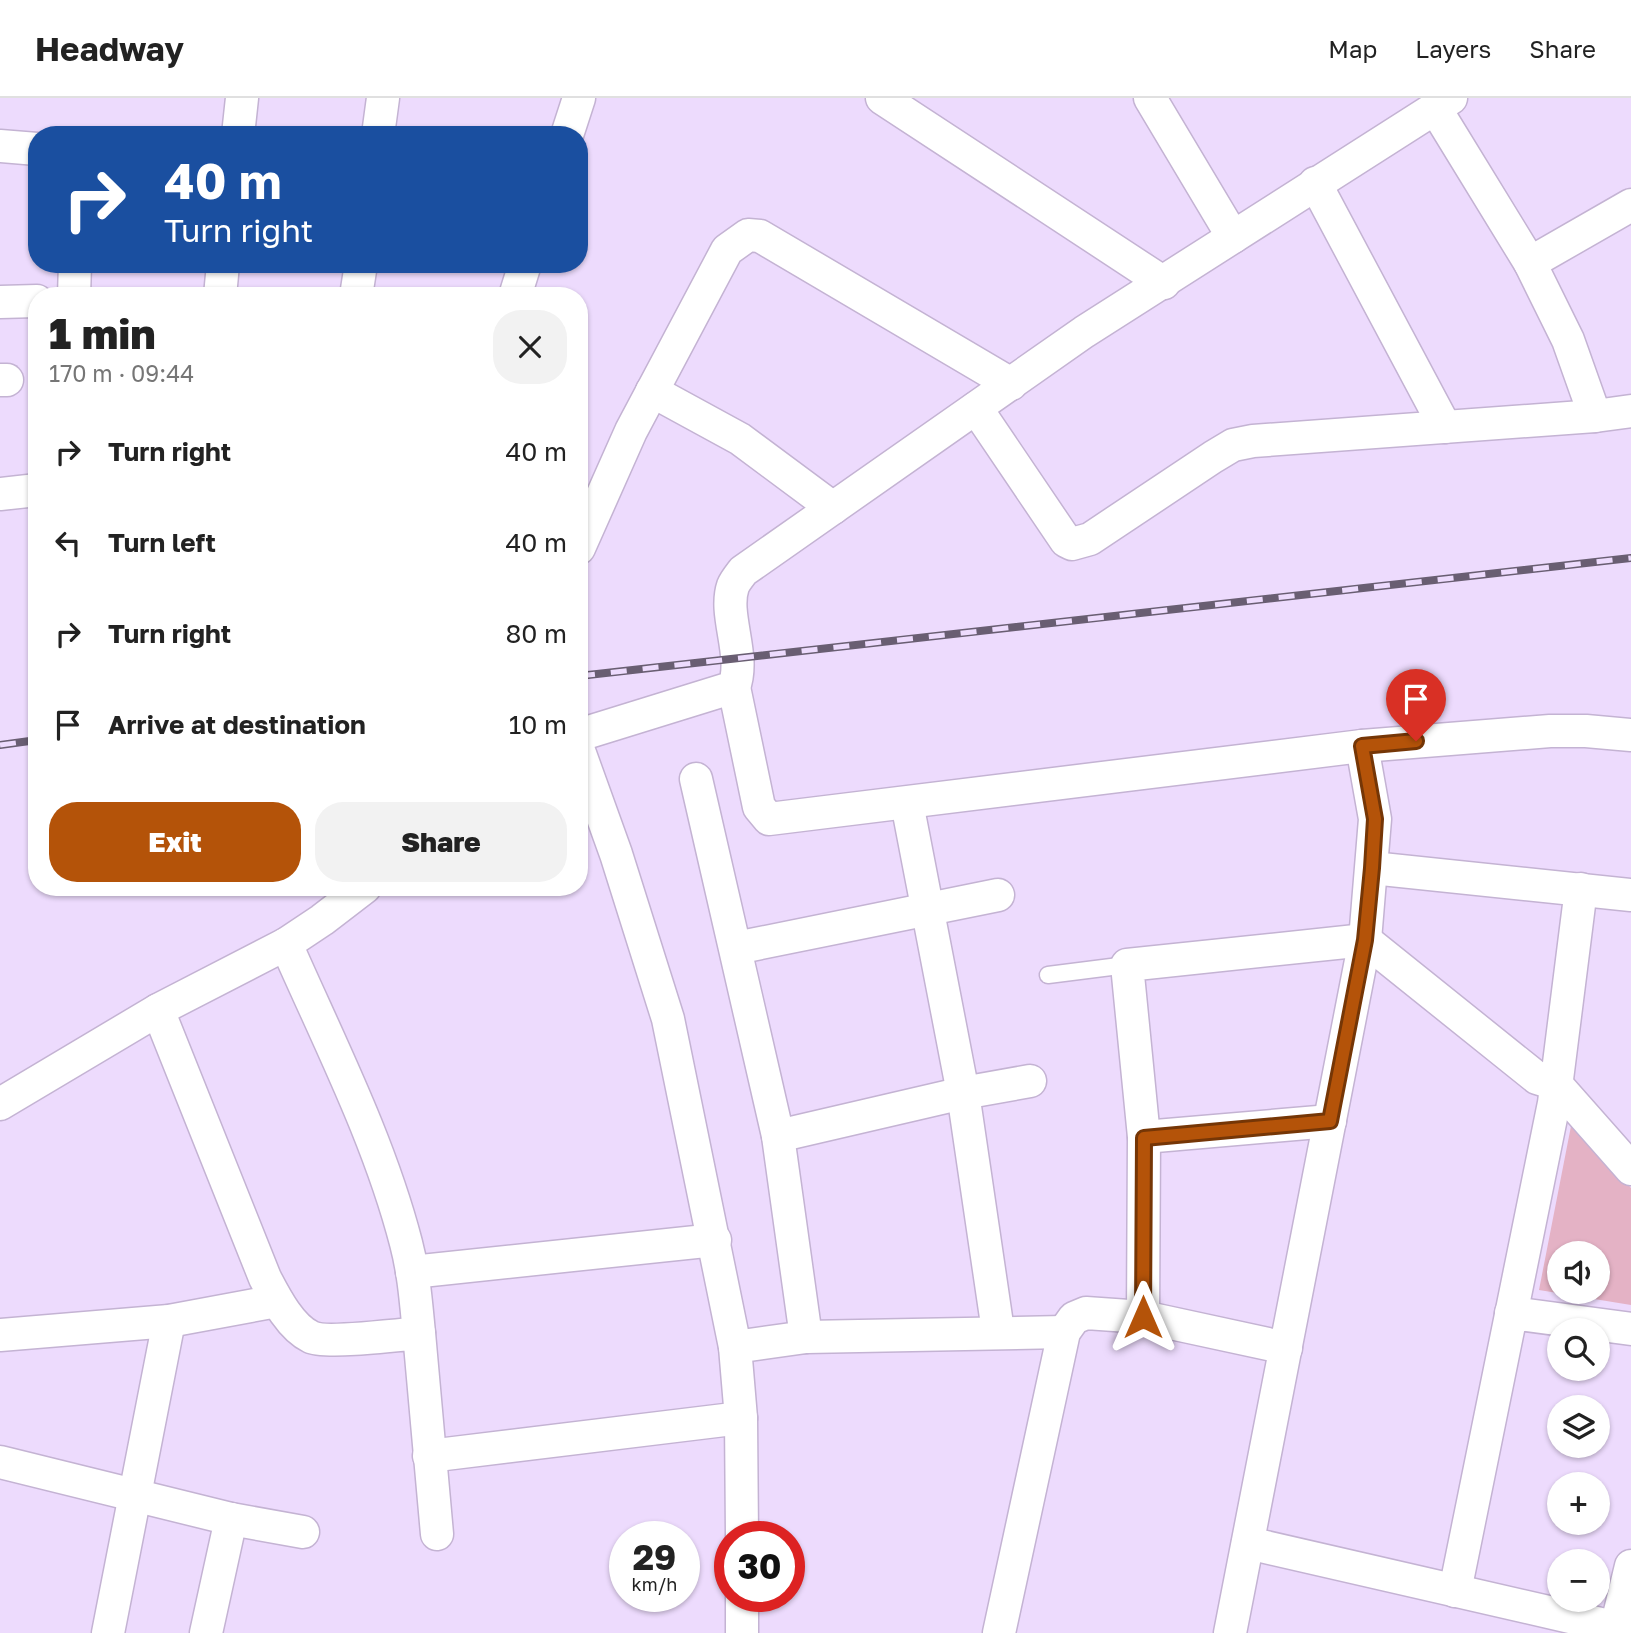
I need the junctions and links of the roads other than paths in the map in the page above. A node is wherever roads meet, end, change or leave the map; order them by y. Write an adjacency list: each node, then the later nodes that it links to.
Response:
1 (242, 98): 7 (street)
2 (383, 98): 8 (street)
3 (579, 98): 9 (street)
4 (882, 98): 16 (street)
5 (1150, 98): 14 (street)
6 (1443, 103): 12 (street); 15 (street)
7 (239, 126)
8 (379, 126)
9 (570, 126)
10 (0, 146): 11 (street)
11 (28, 148)
12 (1315, 183): 14 (street); 24 (street)
13 (1631, 205): 15 (street)
14 (1233, 237): 16 (street)
15 (1530, 263): 23 (street)
16 (1164, 282): 19 (street)
17 (28, 301): 18 (street)
18 (0, 303)
19 (1011, 384): 20 (street); 21 (street)
20 (652, 391): 27 (street); 28 (street)
21 (976, 408): 24 (street); 27 (street)
22 (1631, 411): 23 (street)
23 (1595, 416): 24 (street)
24 (1445, 427)
25 (28, 492): 26 (street)
26 (0, 494)
27 (833, 508): 29 (street)
28 (588, 527)
29 (734, 687): 30 (street); 35 (street)
30 (588, 731)
31 (1631, 735): 32 (street)
32 (1362, 746): 35 (street); 36 (street)
33 (588, 776): 56 (street)
34 (696, 779): 44 (street)
35 (907, 803): 41 (street)
36 (1372, 868): 37 (street); 42 (street)
37 (1581, 890): 39 (street); 49 (street)
38 (998, 895): 41 (street)
39 (1631, 895)
40 (353, 896): 43 (street)
41 (928, 908): 44 (street); 50 (street)
42 (1365, 940): 45 (street); 49 (street); 52 (street)
43 (286, 944): 47 (street); 57 (street)
44 (736, 948): 53 (street)
45 (1127, 965): 46 (lane); 54 (street)
46 (1048, 975)
47 (158, 1010): 51 (street); 58 (street)
48 (1030, 1081): 50 (street)
49 (1556, 1084): 55 (street); 59 (street)
50 (963, 1093): 53 (street); 63 (street)
51 (0, 1104)
52 (1330, 1121): 54 (street); 69 (street)
53 (778, 1136): 67 (street)
54 (1144, 1138): 60 (street)
55 (1631, 1168)
56 (715, 1240): 57 (street); 68 (street)
57 (412, 1272): 65 (street)
58 (277, 1301): 61 (street); 65 (street)
59 (1511, 1313): 62 (street); 80 (street)
60 (1143, 1317): 64 (street); 69 (street)
61 (169, 1321): 66 (street); 73 (street)
62 (1631, 1329)
63 (998, 1331): 64 (street); 67 (street)
64 (1064, 1332): 86 (street)
65 (419, 1333): 71 (street)
66 (0, 1335)
67 (806, 1337): 68 (street)
68 (735, 1347): 70 (street)
69 (1286, 1348): 78 (street)
70 (741, 1418): 71 (street); 75 (street)
71 (429, 1456): 77 (street)
72 (0, 1462): 73 (street)
73 (135, 1494): 74 (street); 83 (street)
74 (231, 1519): 76 (street); 84 (street)
75 (742, 1521)
76 (303, 1532)
77 (437, 1534)
78 (1248, 1543): 80 (street); 87 (street)
79 (1631, 1566): 82 (street)
80 (1455, 1591): 82 (street)
81 (742, 1612): 85 (street)
82 (1624, 1630)
83 (108, 1633)
84 (206, 1633)
85 (743, 1633)
86 (999, 1633)
87 (1230, 1633)

